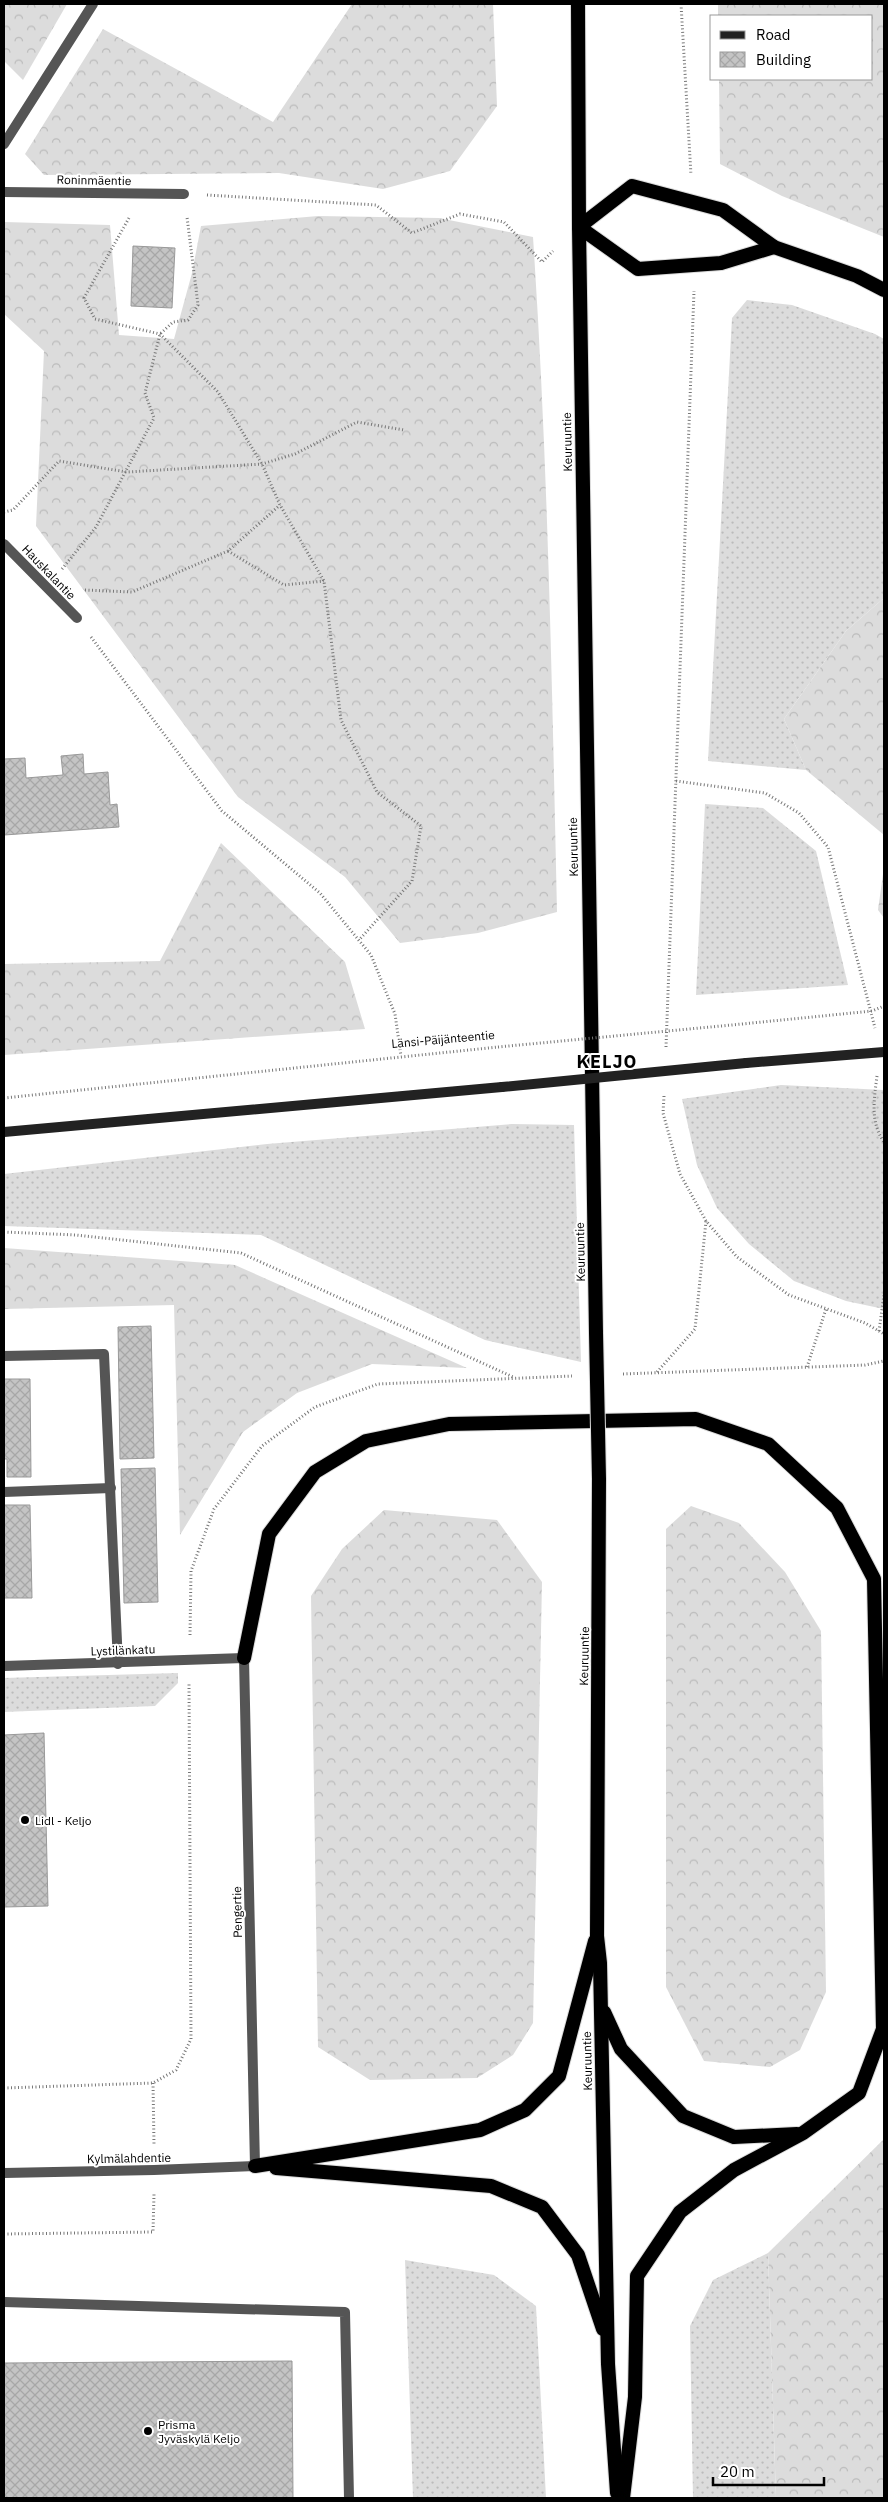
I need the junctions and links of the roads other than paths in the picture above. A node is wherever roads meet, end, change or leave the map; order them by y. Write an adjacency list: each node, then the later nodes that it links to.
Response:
1 (93, 4): 3 (street)
2 (578, 4): 6 (highway, Keuruuntie)
3 (4, 144)
4 (4, 192): 5 (street, Roninmäentie)
5 (184, 194)
6 (579, 227): 7 (highway); 7 (highway); 20 (highway, Keuruuntie, bridge)
7 (774, 247): 8 (highway)
8 (884, 290)
9 (4, 544): 10 (street, Hauskalantie)
10 (77, 618)
11 (884, 1052): 12 (main road, bridge)
12 (4, 1132)
13 (4, 1356): 14 (street)
14 (111, 1488): 15 (street); 17 (street)
15 (4, 1492)
16 (244, 1658): 17 (street, Lystilänkatu); 19 (highway); 23 (street, Pengertie)
17 (118, 1664): 18 (street, Lystilänkatu)
18 (4, 1666)
19 (881, 1762): 22 (highway)
20 (597, 1936): 21 (highway, Keuruuntie); 23 (highway)
21 (601, 2005): 22 (highway); 26 (highway, Keuruuntie)
22 (803, 2134): 29 (highway)
23 (255, 2166): 24 (street, Kylmälahdentie); 26 (highway)
24 (4, 2173)
25 (4, 2302): 27 (street)
26 (607, 2342): 28 (highway, Keuruuntie)
27 (349, 2498)
28 (618, 2498)
29 (623, 2498)

